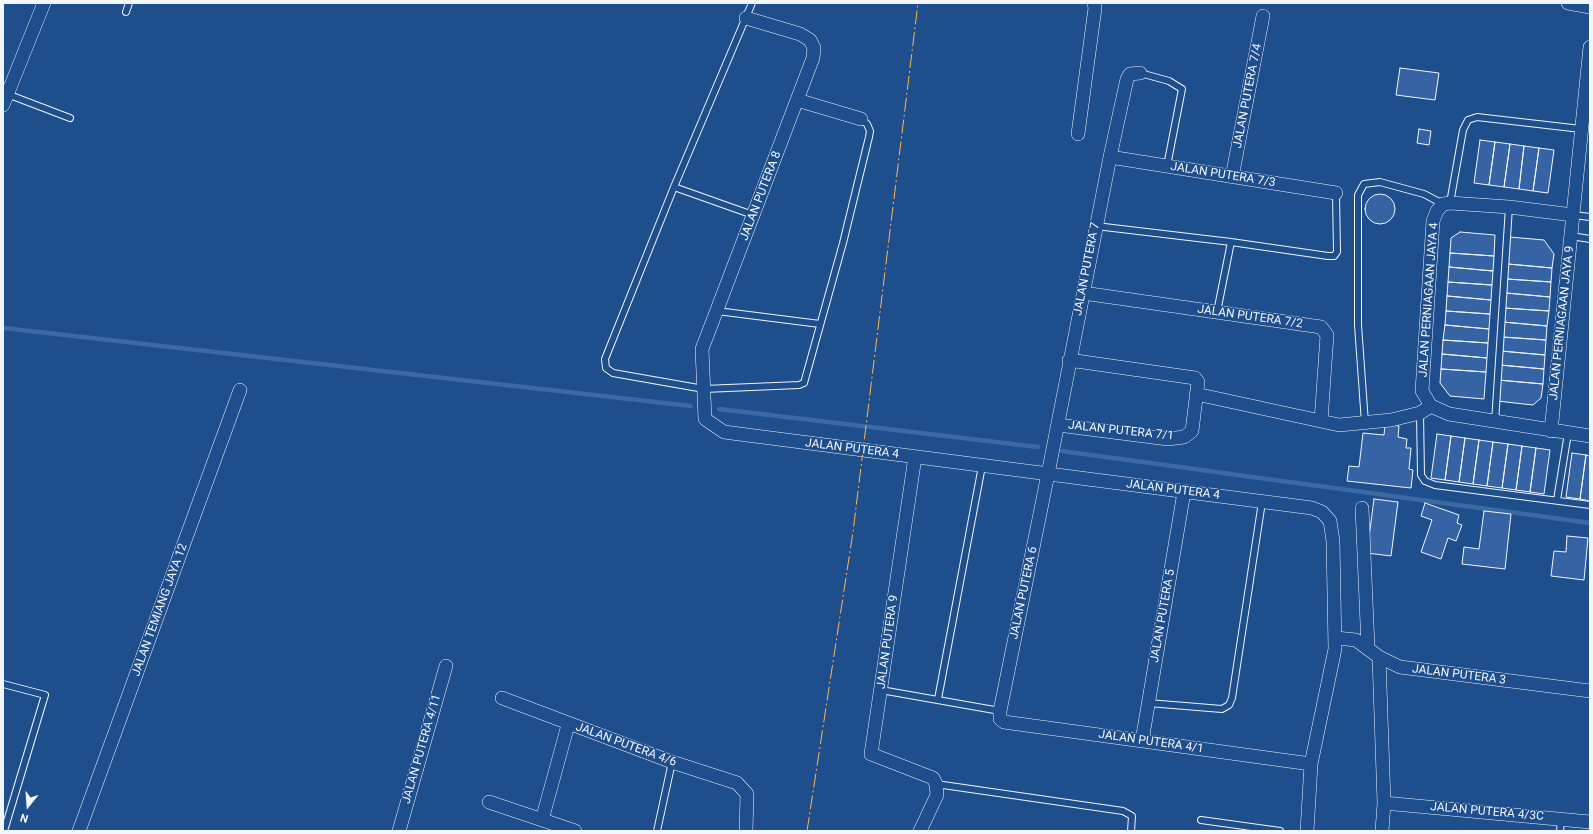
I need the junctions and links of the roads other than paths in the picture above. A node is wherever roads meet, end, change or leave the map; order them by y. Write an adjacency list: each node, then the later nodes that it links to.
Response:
1 (44, 3): 13 (street)
2 (129, 3): 7 (lane)
3 (752, 3): 9 (lane)
4 (1094, 3): 18 (street)
5 (1568, 3): 6 (street)
6 (1590, 7)
7 (126, 12)
8 (1264, 16): 21 (street, JALAN PUTERA 7/4)
9 (746, 18): 14 (street, JALAN PUTERA 8); 22 (lane)
10 (1590, 47): 12 (street, JALAN PERNIAGAAN JAYA 9)
11 (1140, 73): 19 (street, JALAN PUTERA 7); 20 (lane)
12 (1588, 81): 17 (street, JALAN PERNIAGAAN JAYA 9)
13 (5, 100): 15 (lane)
14 (797, 100): 16 (street); 26 (street, JALAN PUTERA 8)
15 (70, 118)
16 (861, 119): 36 (lane)
17 (1581, 129): 24 (lane); 27 (street, JALAN PERNIAGAAN JAYA 9)
18 (1078, 134)
19 (1110, 157): 20 (street, JALAN PUTERA 7/3); 29 (street, JALAN PUTERA 7)
20 (1167, 166): 21 (street, JALAN PUTERA 7/3)
21 (1232, 176): 23 (street, JALAN PUTERA 7/3)
22 (674, 187): 26 (lane); 38 (lane)
23 (1336, 193): 32 (lane)
24 (1446, 204): 25 (street); 41 (street, JALAN PERNIAGAAN JAYA 4); 46 (lane)
25 (1508, 207): 27 (street); 45 (lane)
26 (753, 215): 34 (street, JALAN PUTERA 8)
27 (1573, 215): 28 (lane); 30 (street, JALAN PERNIAGAAN JAYA 9)
28 (1590, 217)
29 (1096, 226): 32 (lane); 33 (street, JALAN PUTERA 7)
30 (1571, 236): 31 (lane); 48 (street, JALAN PERNIAGAAN JAYA 9)
31 (1590, 239)
32 (1230, 242): 35 (lane)
33 (1083, 293): 35 (street, JALAN PUTERA 7/2); 37 (street, JALAN PUTERA 7)
34 (717, 311): 36 (lane); 38 (street, JALAN PUTERA 8)
35 (1217, 312): 44 (street, JALAN PUTERA 7/2)
36 (820, 324): 38 (lane)
37 (1069, 360): 40 (street, JALAN PUTERA 7/1); 47 (street, JALAN PUTERA 7)
38 (704, 389): 43 (street, JALAN PUTERA 8)
39 (240, 390): 82 (street, JALAN TEMIANG JAYA 12)
40 (1196, 394): 44 (street); 47 (street, JALAN PUTERA 7/1)
41 (1431, 406): 42 (street); 45 (street)
42 (1420, 413): 46 (street); 55 (lane)
43 (705, 419): 51 (street, JALAN PUTERA 4)
44 (1321, 421): 46 (street)
45 (1495, 422): 48 (street)
46 (1365, 423)
47 (1058, 425): 53 (street, JALAN PUTERA 7)
48 (1551, 431): 49 (street)
49 (1568, 433): 50 (street); 55 (lane)
50 (1590, 436)
51 (915, 457): 52 (street, JALAN PUTERA 4); 64 (street, JALAN PUTERA 9)
52 (982, 466): 53 (street, JALAN PUTERA 4); 67 (lane)
53 (1048, 474): 54 (street, JALAN PUTERA 4); 69 (street, JALAN PUTERA 6)
54 (1184, 492): 56 (street, JALAN PUTERA 4); 68 (street, JALAN PUTERA 5)
55 (1557, 500): 57 (lane)
56 (1262, 502): 59 (street, JALAN PUTERA 4); 68 (lane)
57 (1590, 505)
58 (1362, 508): 60 (street)
59 (1336, 638): 60 (street, JALAN PUTERA 3); 73 (street, JALAN PUTERA 4)
60 (1368, 647): 61 (street, JALAN PUTERA 3)
61 (1379, 657): 65 (street, JALAN PUTERA 3); 76 (street)
62 (446, 666): 83 (street, JALAN PUTERA 4/11)
63 (3, 684): 81 (lane)
64 (881, 690): 67 (lane); 74 (street, JALAN PUTERA 9)
65 (1590, 692)
66 (502, 698): 70 (street, JALAN PUTERA 4/6)
67 (938, 699): 69 (lane)
68 (1148, 703): 71 (street, JALAN PUTERA 5)
69 (1000, 711): 71 (street, JALAN PUTERA 4/1)
70 (568, 724): 72 (street, JALAN PUTERA 4/6); 77 (street)
71 (1142, 741): 73 (street, JALAN PUTERA 4/1)
72 (672, 762): 85 (lane); 86 (street, JALAN PUTERA 4/6)
73 (1310, 764): 90 (street, JALAN PUTERA 4)
74 (936, 784): 87 (street); 88 (lane)
75 (489, 802): 77 (street)
76 (1384, 803): 80 (street, JALAN PUTERA 4/3C); 91 (street)
77 (542, 820): 84 (street)
78 (1201, 820): 89 (lane)
79 (1590, 822): 80 (street, JALAN PUTERA 4/3C)
80 (1560, 825)
81 (4, 831)
82 (79, 831)
83 (399, 831)
84 (575, 831)
85 (657, 831)
86 (746, 831)
87 (920, 831)
88 (1131, 831)
89 (1280, 831)
90 (1307, 831)
91 (1382, 831)

